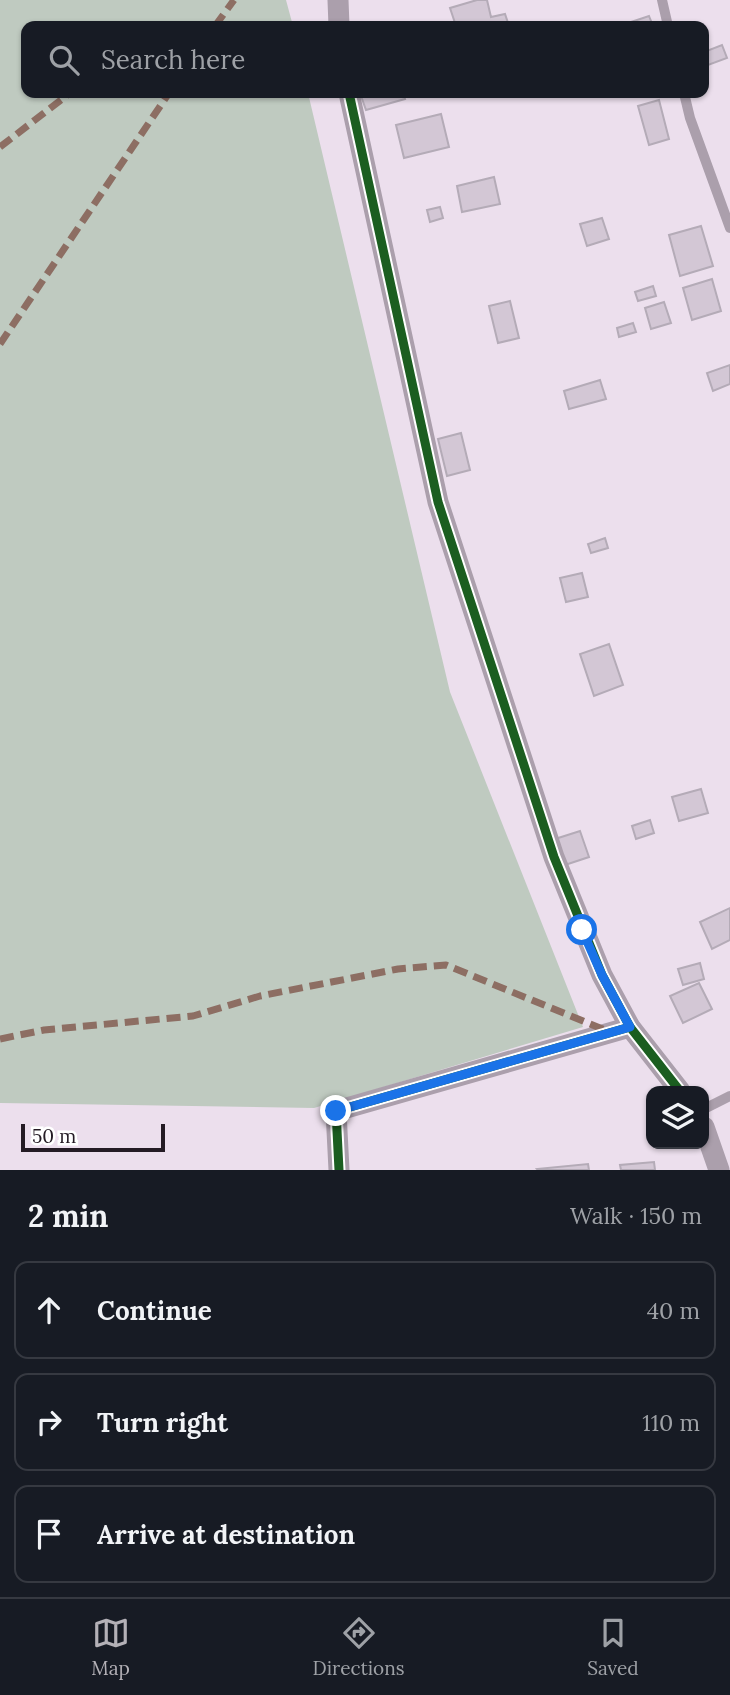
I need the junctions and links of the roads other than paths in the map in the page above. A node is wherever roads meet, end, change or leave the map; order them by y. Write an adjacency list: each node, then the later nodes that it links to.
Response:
1 (338, 0): 3 (street)
2 (662, 0): 4 (lane)
3 (339, 21)
4 (667, 21)
5 (350, 98): 8 (street)
6 (685, 98): 7 (lane)
7 (730, 228)
8 (630, 1027): 9 (street); 13 (street)
9 (676, 1086)
10 (730, 1096): 11 (lane)
11 (709, 1106)
12 (709, 1141): 14 (street)
13 (339, 1170)
14 (719, 1170)

